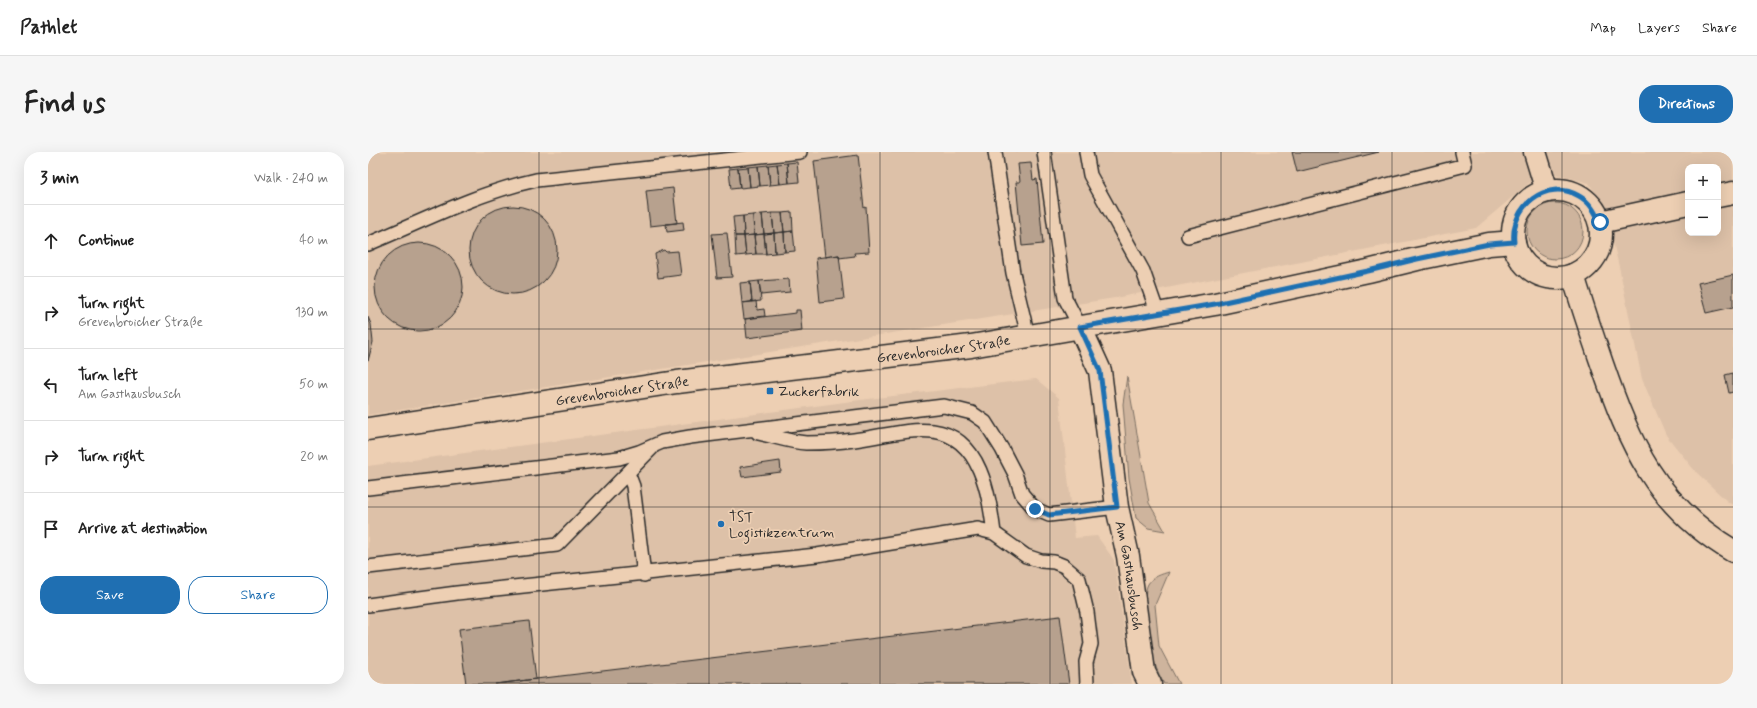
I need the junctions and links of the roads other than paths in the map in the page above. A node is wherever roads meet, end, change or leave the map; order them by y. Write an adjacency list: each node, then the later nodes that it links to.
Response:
1 (800, 152): 14 (lane)
2 (995, 152): 18 (lane)
3 (1044, 152): 17 (lane)
4 (1086, 152): 16 (lane)
5 (1462, 152): 12 (lane)
6 (1535, 152): 7 (street)
7 (1547, 192): 11 (street); 13 (street)
8 (1733, 193): 9 (street)
9 (1721, 195)
10 (1685, 204): 11 (street)
11 (1600, 222): 15 (street)
12 (1188, 236)
13 (1514, 242): 15 (street); 16 (street, Grevenbroicher Straße)
14 (368, 244)
15 (1573, 275): 26 (street)
16 (1158, 314): 17 (street, Grevenbroicher Straße)
17 (1080, 327): 18 (street, Grevenbroicher Straße); 24 (street, Am Gasthausbusch)
18 (1028, 336): 19 (street, Grevenbroicher Straße)
19 (368, 429)
20 (746, 431): 21 (lane); 24 (lane); 25 (lane)
21 (655, 445): 22 (lane); 23 (lane)
22 (628, 473): 27 (lane); 28 (lane)
23 (368, 488)
24 (1117, 507): 31 (street, Am Gasthausbusch)
25 (994, 533): 28 (lane); 30 (lane)
26 (1733, 551)
27 (368, 567)
28 (644, 574): 29 (lane)
29 (368, 605)
30 (1087, 684)
31 (1150, 684)

